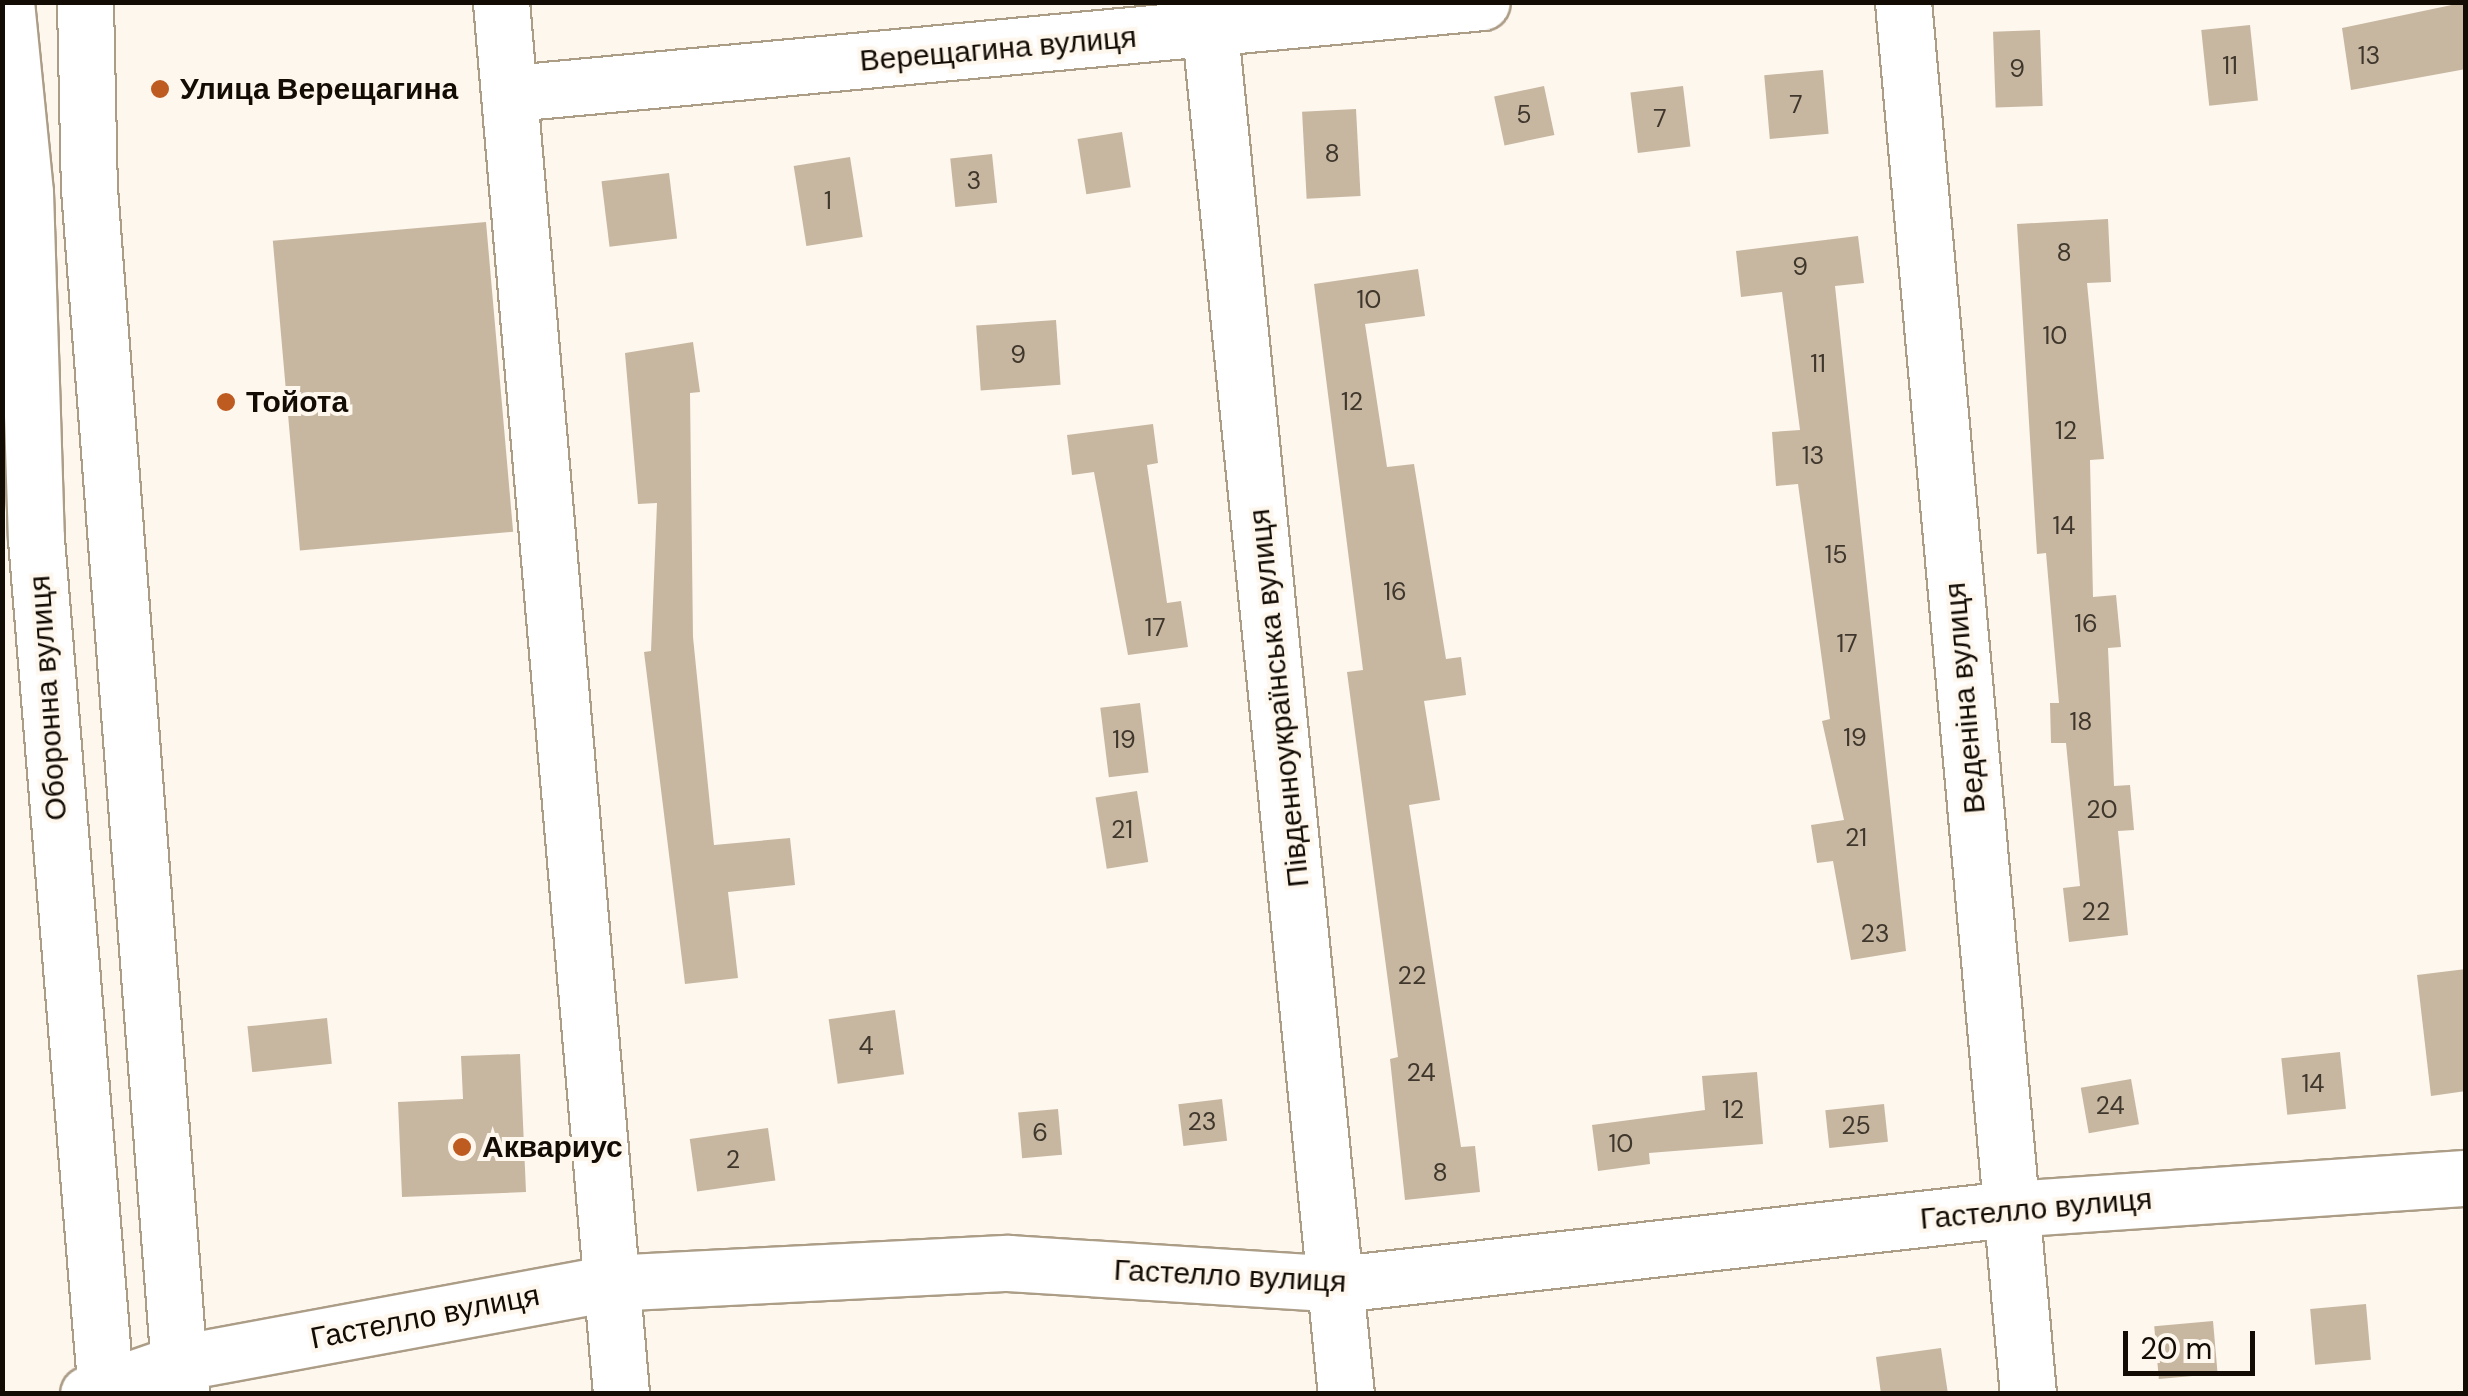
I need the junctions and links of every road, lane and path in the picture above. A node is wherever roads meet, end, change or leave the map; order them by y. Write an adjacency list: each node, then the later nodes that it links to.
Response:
1 (6, 2): 13 (street, Оборонна вулиця)
2 (85, 2): 12 (street)
3 (501, 2): 7 (street)
4 (1482, 2): 6 (street, Верещагина вулиця)
5 (1903, 2): 9 (street, Веденіна вулиця)
6 (1208, 16): 7 (street, Верещагина вулиця); 11 (street, Південноукраїнська вулиця)
7 (513, 93): 10 (street)
8 (2466, 1178): 9 (street, Гастелло вулиця)
9 (2010, 1209): 11 (street, Гастелло вулиця); 16 (street, Веденіна вулиця)
10 (609, 1283): 11 (street, Гастелло вулиця); 12 (street, Гастелло вулиця); 14 (street)
11 (1339, 1284): 15 (street, Південноукраїнська вулиця)
12 (180, 1378): 13 (street, Гастелло вулиця)
13 (100, 1392)
14 (621, 1394)
15 (1346, 1394)
16 (2028, 1394)

